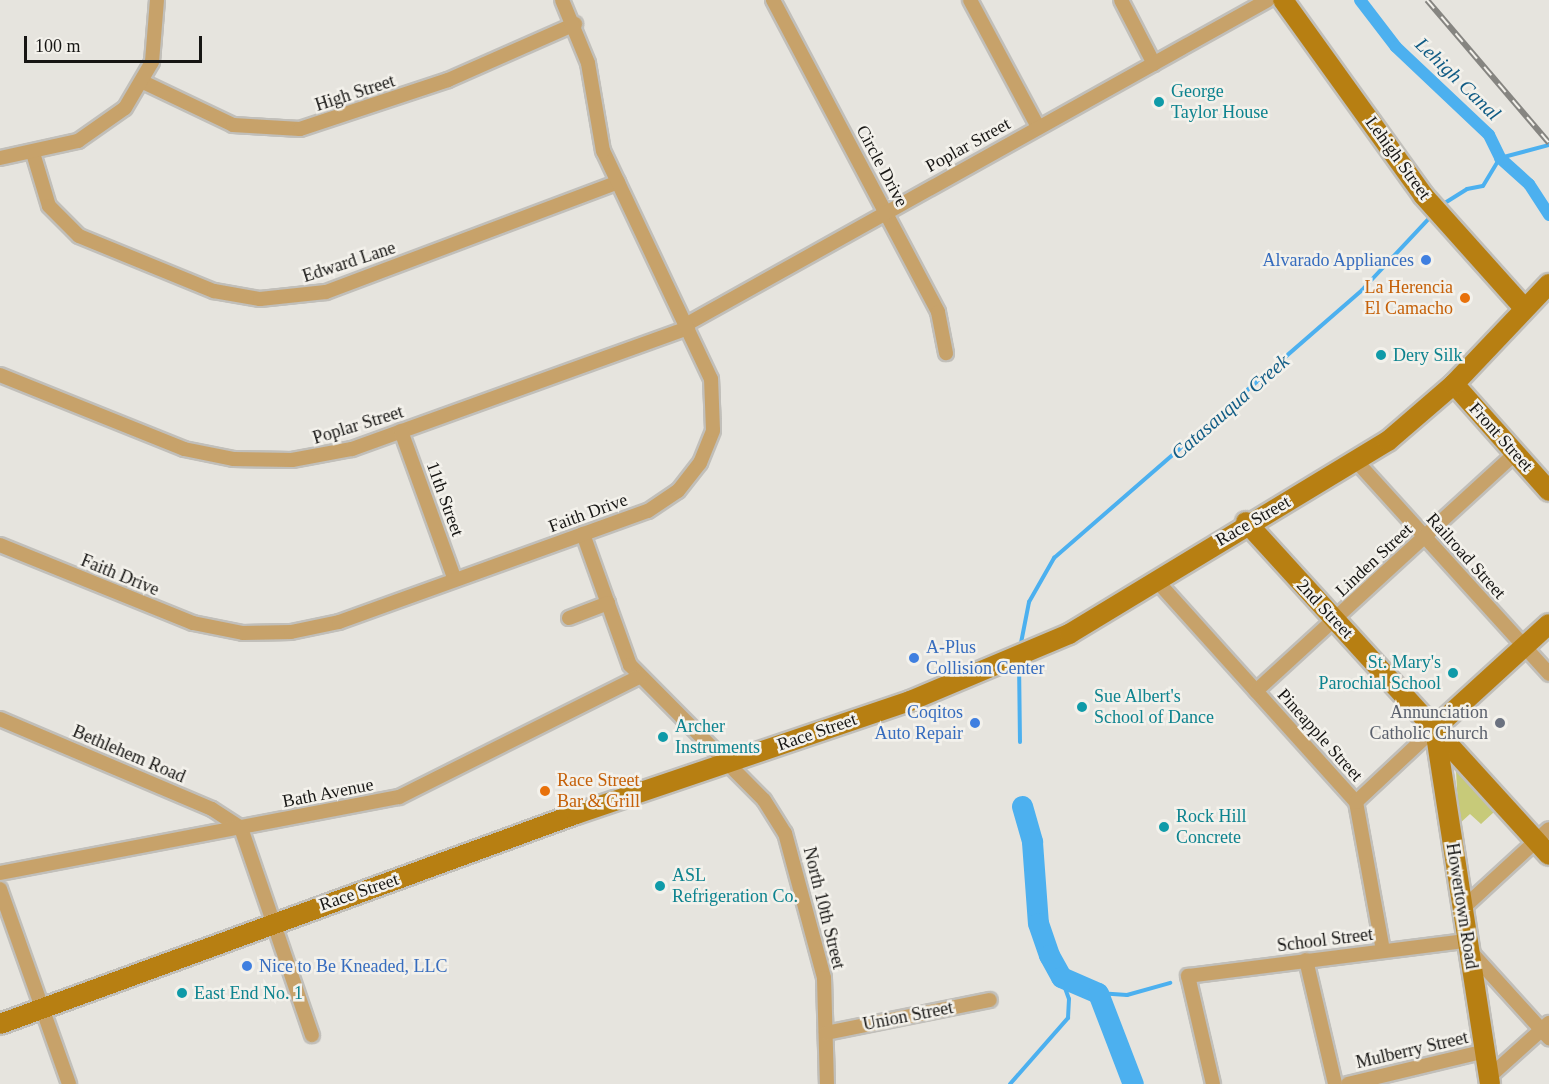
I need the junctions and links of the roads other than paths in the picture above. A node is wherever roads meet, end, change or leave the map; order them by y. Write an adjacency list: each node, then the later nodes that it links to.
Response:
1 (157, 0): 10 (street)
2 (562, 0): 8 (street, Faith Drive)
3 (772, 0): 15 (street, Circle Drive)
4 (970, 0): 11 (street)
5 (1121, 0): 9 (street)
6 (1268, 0): 9 (street, Poplar Street)
7 (1283, 0): 17 (main road, Lehigh Street)
8 (575, 24): 10 (street, High Street); 14 (street, Faith Drive)
9 (1154, 64): 11 (street, Poplar Street)
10 (143, 82): 12 (street)
11 (1038, 127): 15 (street, Poplar Street)
12 (33, 153): 13 (street); 14 (street, Edward Lane)
13 (0, 158)
14 (618, 182): 18 (street, Faith Drive)
15 (886, 212): 18 (street, Poplar Street); 19 (street, Circle Drive)
16 (1549, 284): 17 (main road, Race Street)
17 (1524, 308): 21 (main road, Race Street)
18 (687, 326): 22 (street, Poplar Street); 27 (street, Faith Drive)
19 (946, 353)
20 (0, 375): 22 (street, Poplar Street)
21 (1454, 384): 23 (main road, Front Street); 24 (main road, Race Street)
22 (401, 431): 30 (street, 11th Street)
23 (1516, 453): 25 (main road, Front Street); 28 (street, Linden Street)
24 (1357, 462): 26 (main road, Race Street); 28 (street, Railroad Street)
25 (1549, 491)
26 (1246, 522): 31 (main road, Race Street); 34 (main road, 2nd Street)
27 (583, 534): 30 (street, Faith Drive); 32 (street)
28 (1425, 537): 34 (street, Linden Street); 36 (street, Railroad Street)
29 (0, 545): 30 (street, Faith Drive)
30 (455, 580)
31 (1156, 580): 39 (street, Pineapple Street); 42 (main road, Race Street)
32 (608, 603): 33 (street); 38 (street)
33 (568, 618)
34 (1335, 621): 39 (street, Linden Street); 41 (main road, 2nd Street)
35 (1549, 624): 36 (main road)
36 (1524, 646): 37 (street, Railroad Street); 41 (main road)
37 (1549, 674)
38 (639, 677): 42 (street, North 10th Street); 44 (street, Bath Avenue)
39 (1256, 691): 43 (street, Pineapple Street)
40 (0, 719): 44 (street, Bethlehem Road)
41 (1435, 728): 43 (street); 45 (main road, 2nd Street); 48 (main road, Howertown Road)
42 (728, 762): 49 (main road, Race Street); 57 (street, North 10th Street)
43 (1356, 802): 51 (street, Pineapple Street)
44 (240, 828): 46 (street, Bath Avenue); 49 (street)
45 (1545, 842): 48 (street)
46 (0, 873)
47 (0, 889): 54 (street)
48 (1462, 909): 50 (main road, Howertown Road)
49 (274, 922): 54 (main road, Race Street); 58 (street)
50 (1468, 946): 51 (street, School Street); 56 (street); 59 (main road, Howertown Road)
51 (1383, 951): 52 (street, School Street)
52 (1306, 960): 63 (street, School Street); 64 (street)
53 (990, 1000): 57 (street, Union Street)
54 (42, 1008): 55 (main road, Race Street); 61 (street)
55 (0, 1023)
56 (1546, 1030): 60 (street)
57 (826, 1033): 62 (street, North 10th Street)
58 (312, 1035)
59 (1485, 1051): 60 (main road, Howertown Road); 65 (street, Mulberry Street)
60 (1489, 1080)
61 (69, 1084)
62 (826, 1084)
63 (1213, 1084)
64 (1335, 1084)
65 (1348, 1084)

